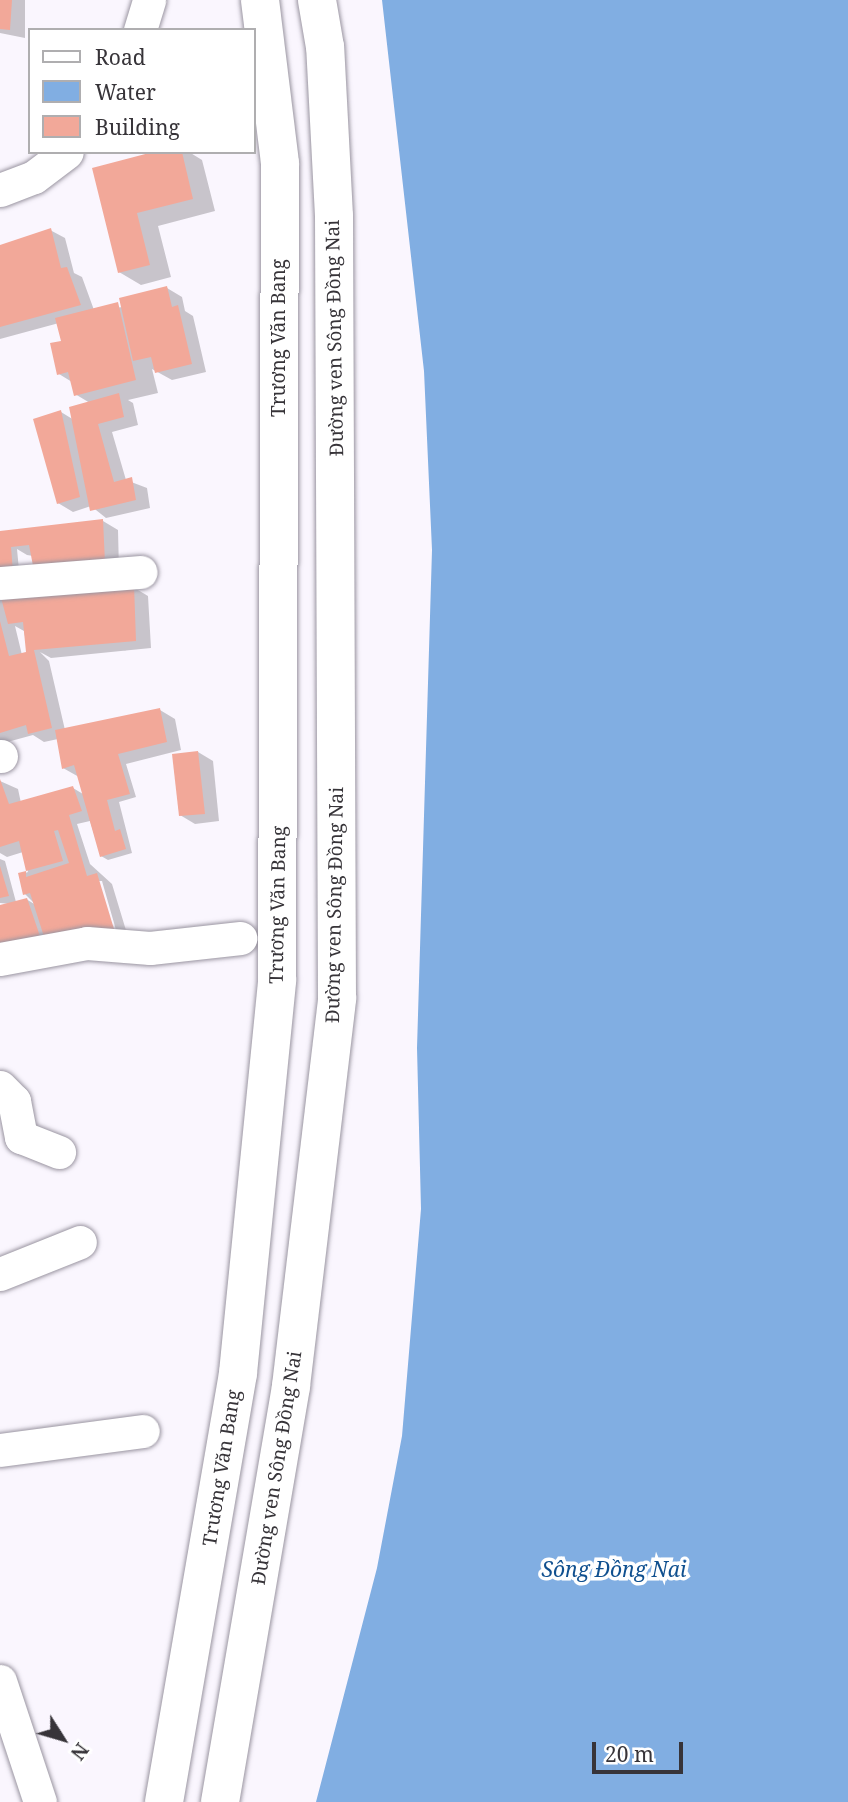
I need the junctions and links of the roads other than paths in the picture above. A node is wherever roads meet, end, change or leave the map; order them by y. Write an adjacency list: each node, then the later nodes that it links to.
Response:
1 (149, 0): 4 (street)
2 (260, 0): 19 (main road, Trương Văn Bang)
3 (317, 0): 20 (main road, Đường ven Sông Đồng Nai)
4 (141, 28)
5 (64, 154): 6 (street)
6 (0, 190)
7 (141, 572): 8 (street)
8 (0, 583)
9 (240, 938): 10 (street)
10 (0, 959)
11 (0, 1087): 12 (street)
12 (59, 1152)
13 (80, 1242): 14 (street)
14 (0, 1274)
15 (143, 1431): 16 (street)
16 (0, 1450)
17 (0, 1681): 18 (street)
18 (40, 1802)
19 (164, 1802)
20 (220, 1802)

